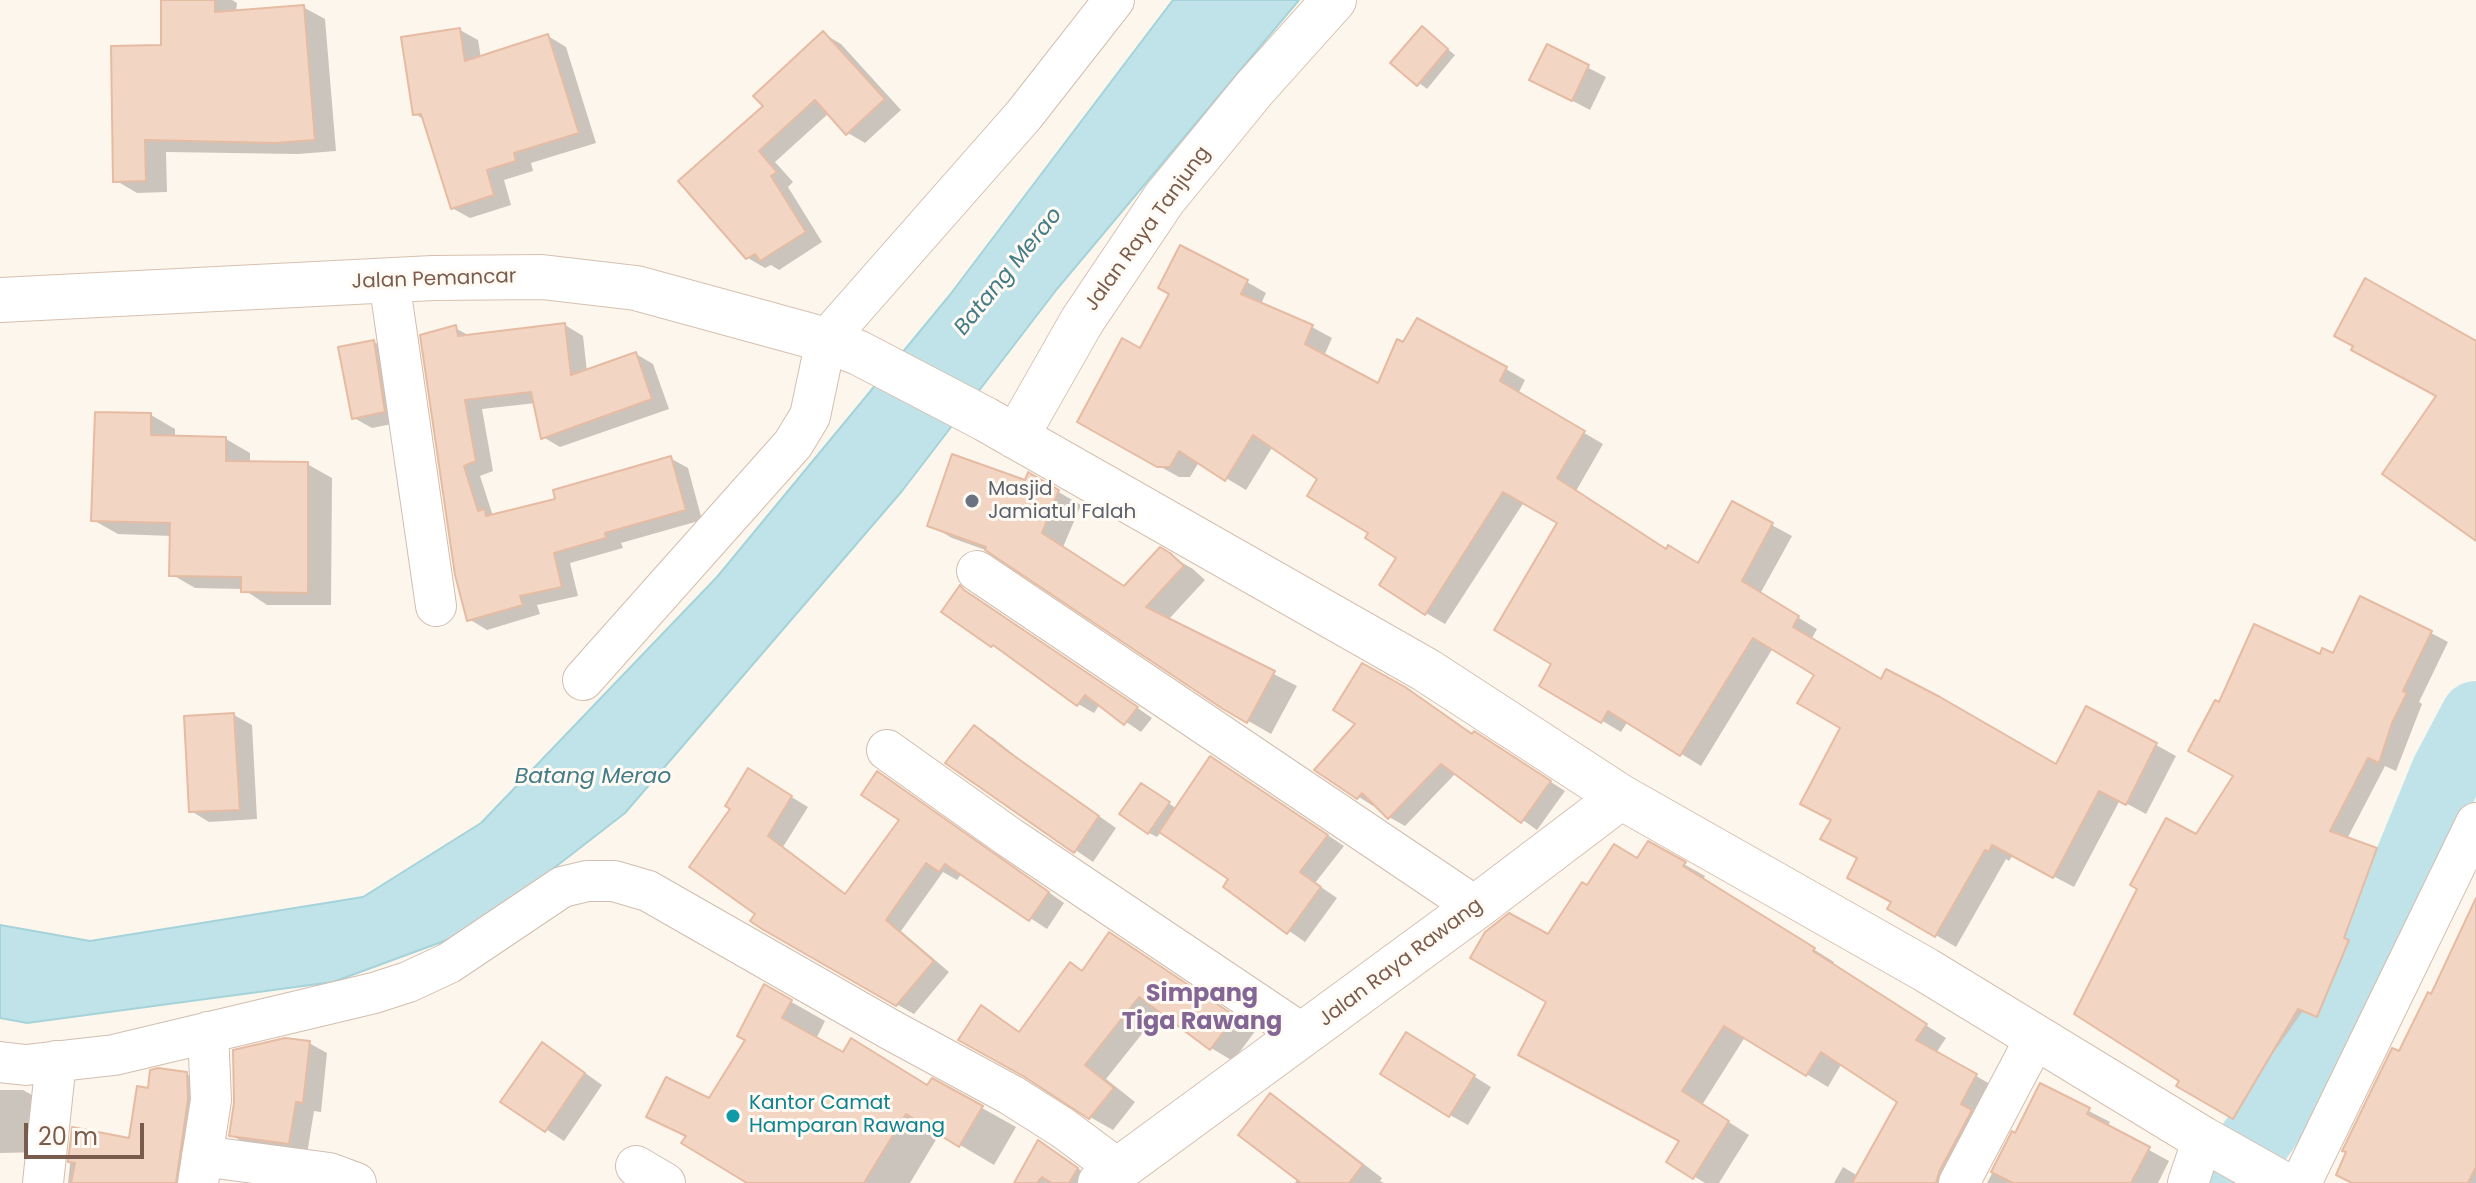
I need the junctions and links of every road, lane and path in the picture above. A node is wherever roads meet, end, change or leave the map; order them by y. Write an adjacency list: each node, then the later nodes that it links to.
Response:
1 (1114, 0): 5 (street)
2 (1334, 0): 6 (main road, Jalan Raya Tanjung)
3 (389, 280): 4 (main road, Jalan Pemancar); 5 (main road, Jalan Pemancar); 8 (street)
4 (0, 300)
5 (843, 346): 6 (main road, Jalan Pemancar); 9 (street)
6 (1001, 428): 11 (main road, Jalan Pemancar)
7 (977, 571): 13 (street)
8 (436, 606)
9 (583, 680)
10 (887, 750): 15 (street)
11 (1621, 797): 13 (main road, Jalan Raya Rawang); 16 (main road, Jalan Pemancar)
12 (2476, 823): 22 (street)
13 (1476, 907): 15 (main road, Jalan Raya Rawang)
14 (208, 1032): 17 (street); 20 (street); 21 (street)
15 (1304, 1035): 21 (main road, Jalan Raya Rawang)
16 (2036, 1037): 19 (main road, Jalan Pemancar); 25 (street)
17 (56, 1061): 18 (street); 23 (street)
18 (0, 1062)
19 (2213, 1144): 22 (main road, Jalan Pemancar); 26 (street)
20 (200, 1169): 24 (street)
21 (1109, 1176)
22 (2287, 1182)
23 (43, 1183)
24 (356, 1183)
25 (1959, 1183)
26 (2188, 1183)

